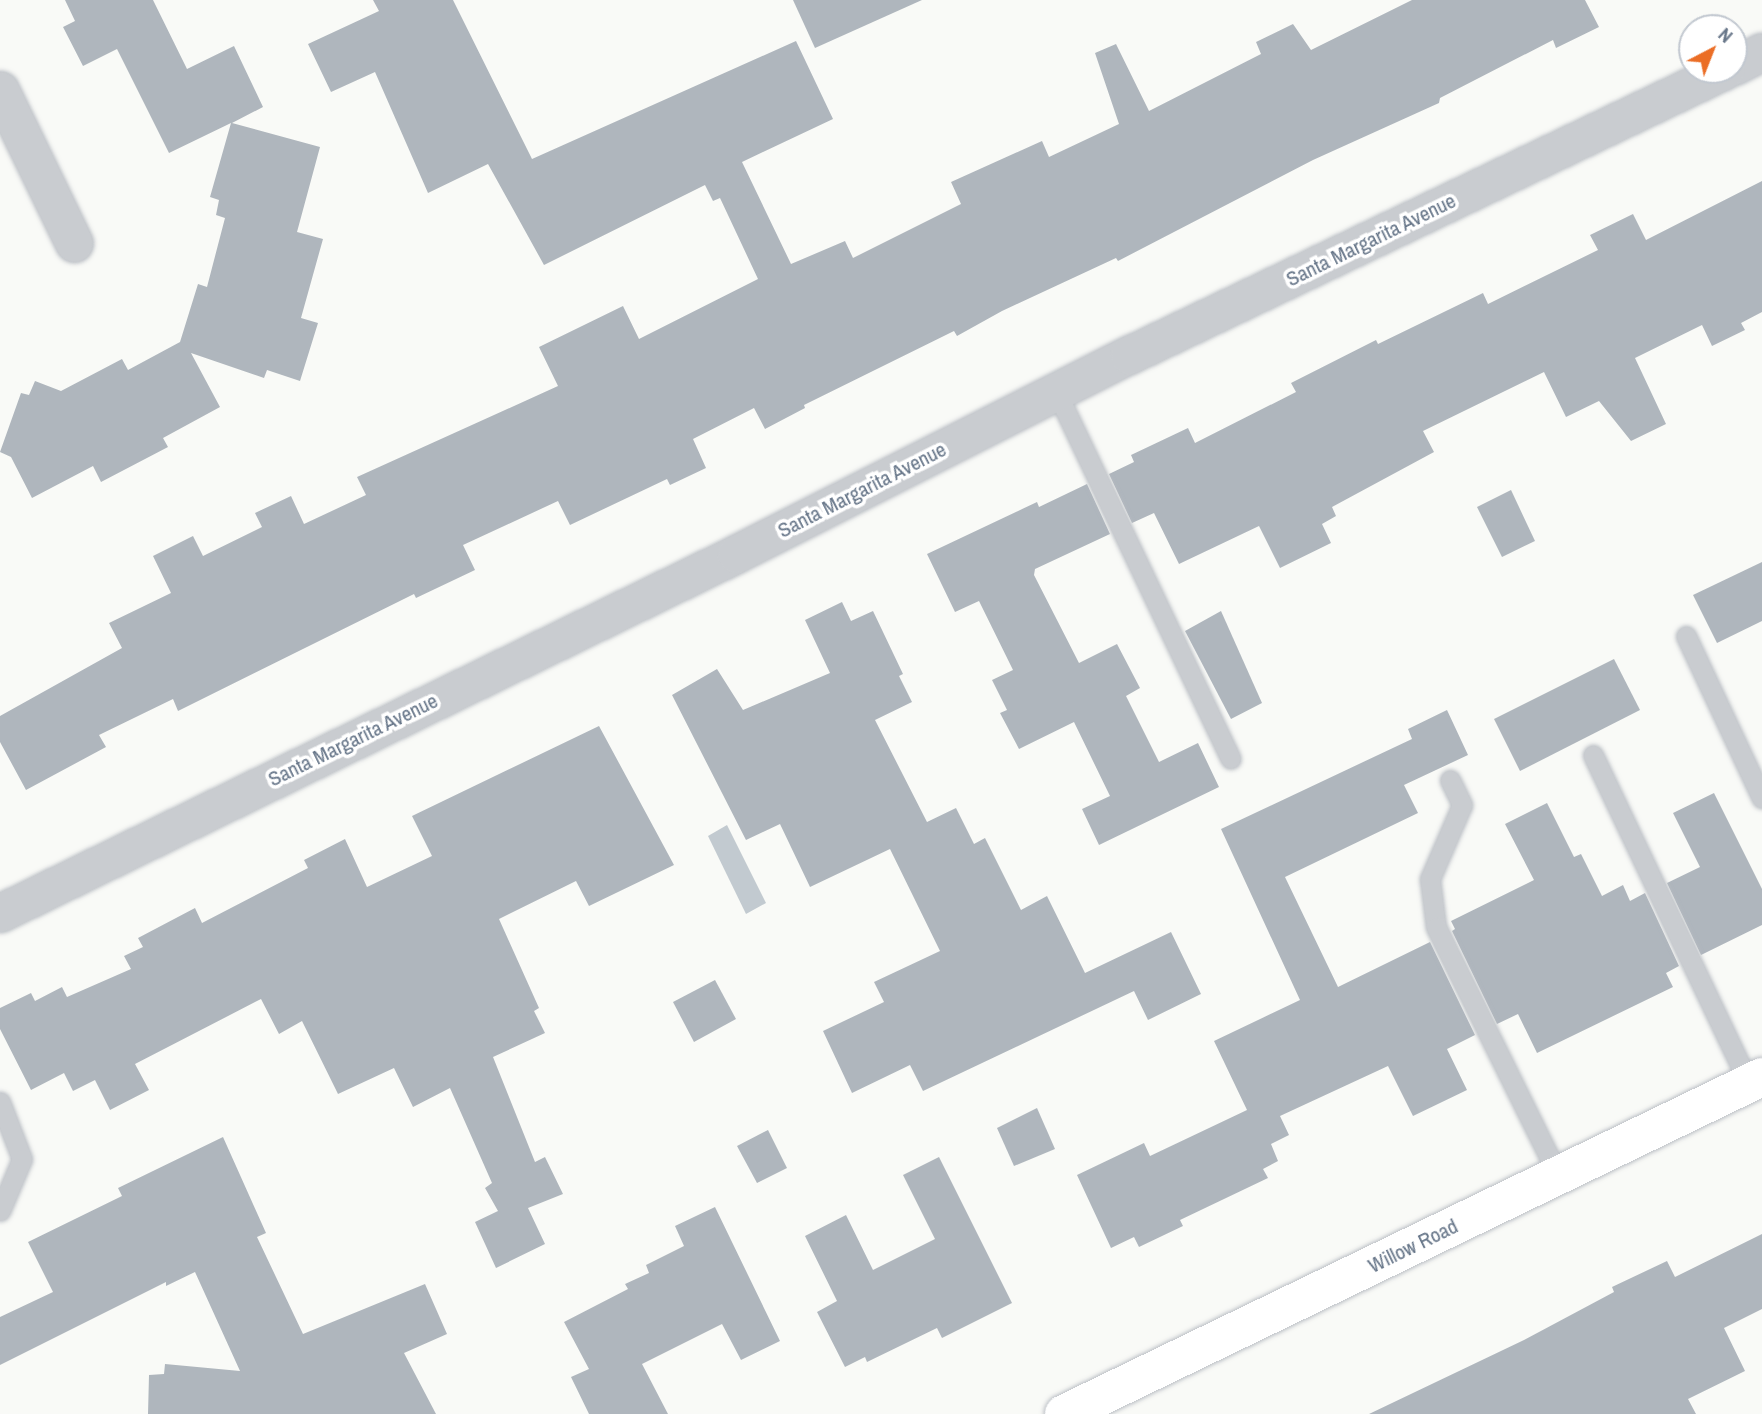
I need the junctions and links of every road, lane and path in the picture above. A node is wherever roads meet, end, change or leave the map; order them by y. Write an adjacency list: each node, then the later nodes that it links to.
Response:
1 (1696, 84): 4 (street, Santa Margarita Avenue)
2 (0, 90): 3 (street)
3 (74, 243)
4 (1056, 391): 7 (lane); 10 (street, Santa Margarita Avenue)
5 (1686, 636): 9 (lane)
6 (1593, 755): 11 (lane)
7 (1231, 759)
8 (1450, 780): 13 (lane)
9 (1762, 797)
10 (0, 913)
11 (1756, 1080): 13 (main road, Willow Road)
12 (0, 1102): 14 (lane)
13 (1558, 1175): 15 (main road, Willow Road)
14 (0, 1211)
15 (1064, 1414)

